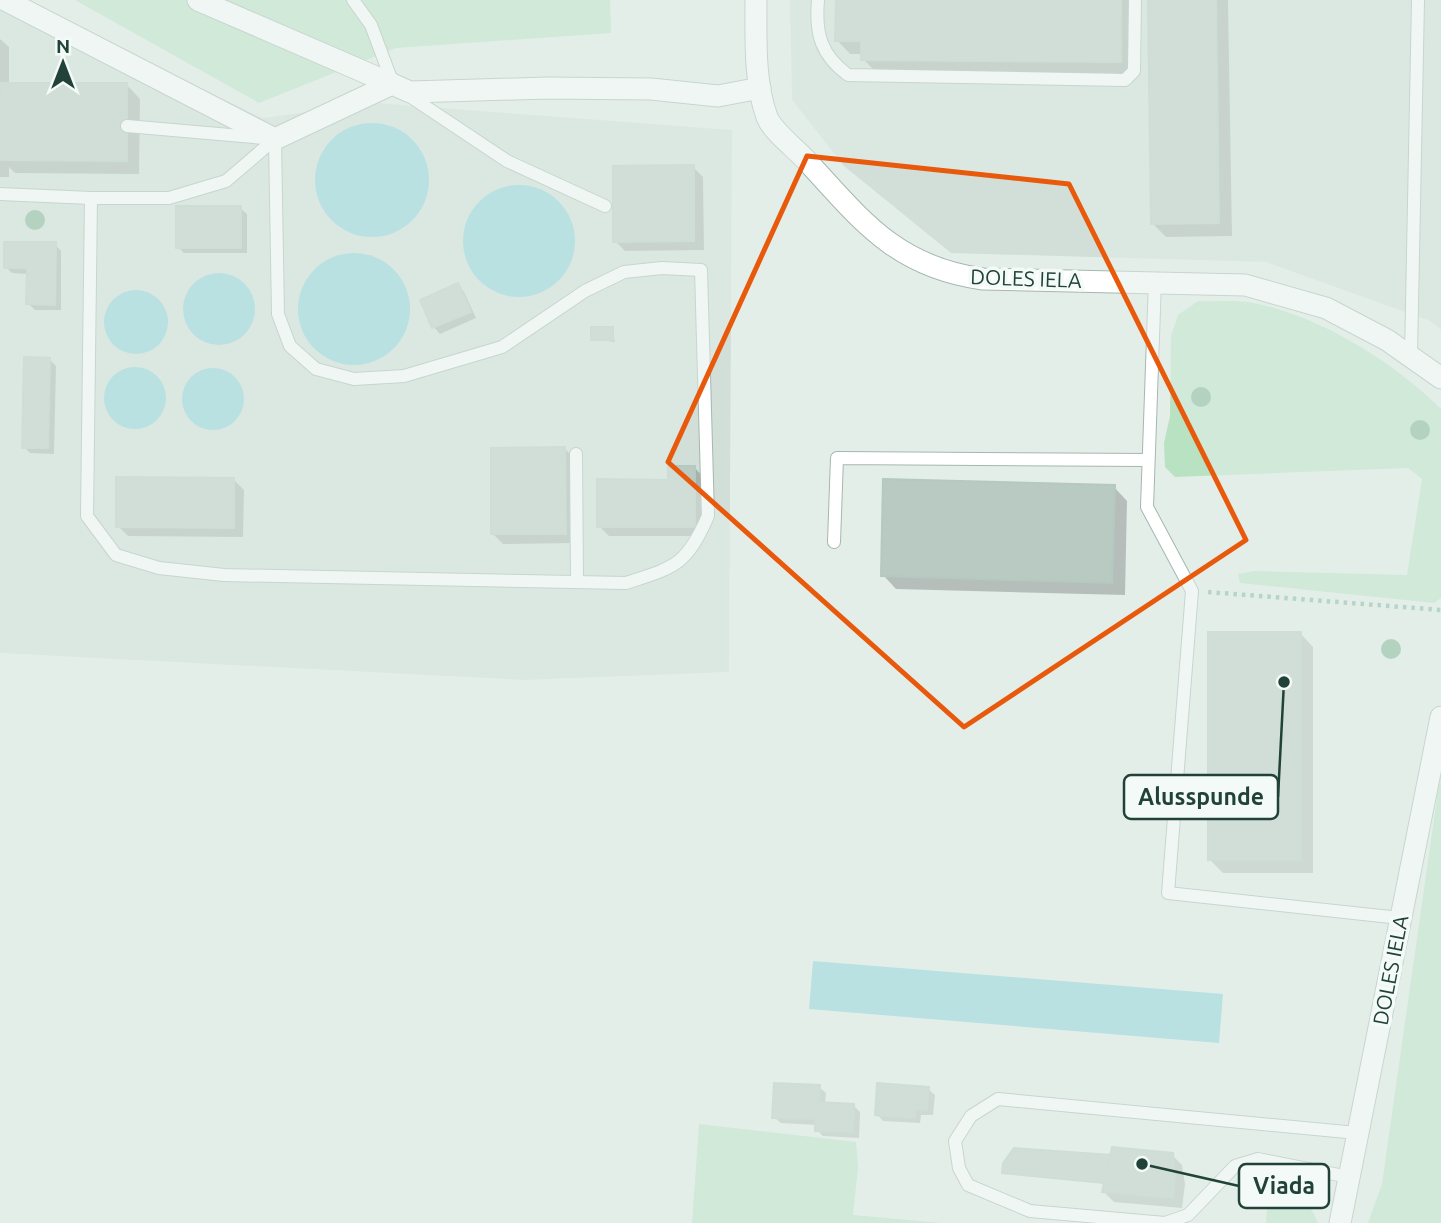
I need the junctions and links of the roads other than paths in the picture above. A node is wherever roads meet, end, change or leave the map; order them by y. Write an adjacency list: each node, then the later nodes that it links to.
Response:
1 (5, 0): 11 (street)
2 (198, 0): 8 (street)
3 (353, 0): 8 (lane)
4 (757, 0): 9 (street, DOLES IELA)
5 (818, 0): 6 (lane)
6 (1135, 0)
7 (1418, 0): 16 (lane)
8 (392, 84): 9 (street); 11 (street); 14 (lane)
9 (760, 88): 15 (street, DOLES IELA)
10 (127, 126): 11 (lane)
11 (275, 139): 13 (lane); 21 (lane)
12 (0, 194): 13 (lane)
13 (91, 198): 21 (lane)
14 (605, 206)
15 (1154, 281): 16 (street, DOLES IELA); 19 (lane)
16 (1411, 356): 17 (street, DOLES IELA)
17 (1441, 377)
18 (576, 454): 21 (lane)
19 (1148, 460): 20 (lane); 23 (lane)
20 (834, 542)
21 (577, 581)
22 (1441, 717): 23 (street, DOLES IELA)
23 (1400, 918): 24 (street, DOLES IELA)
24 (1357, 1133): 25 (street, DOLES IELA); 25 (lane)
25 (1349, 1177): 26 (street, DOLES IELA)
26 (1340, 1223)

